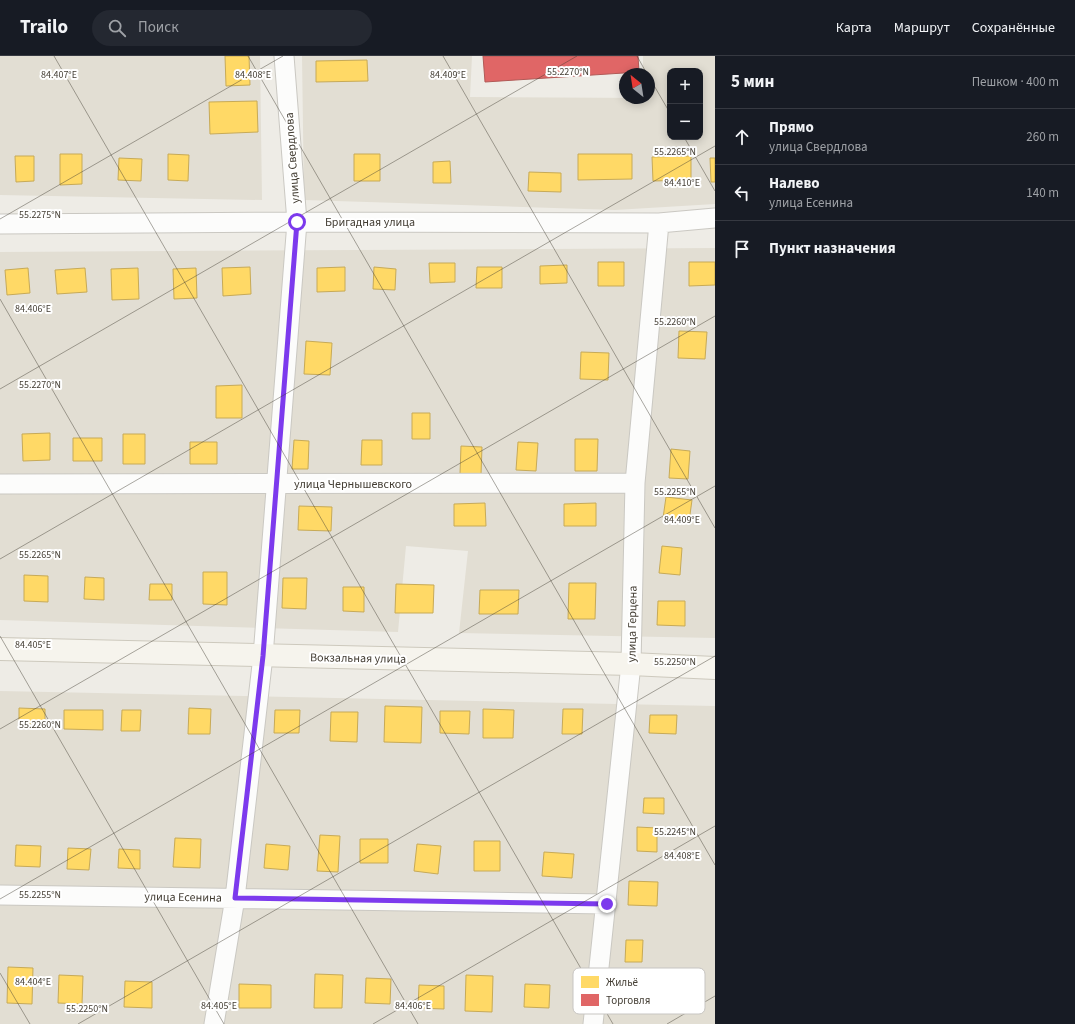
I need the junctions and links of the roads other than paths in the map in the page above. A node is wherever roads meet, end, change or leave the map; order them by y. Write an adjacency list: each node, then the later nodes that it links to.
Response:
1 (284, 56): 3 (street, улица Свердлова)
2 (715, 218): 4 (street, Бригадная улица)
3 (297, 222): 4 (street, Бригадная улица); 5 (street, Бригадная улица); 8 (street, улица Свердлова)
4 (659, 223): 6 (street, улица Герцена)
5 (0, 224)
6 (634, 482): 8 (street, улица Чернышевского); 11 (street, улица Герцена)
7 (0, 484): 8 (street, улица Чернышевского)
8 (277, 484): 10 (street, улица Свердлова)
9 (0, 648): 10 (main road, Вокзальная улица)
10 (263, 656): 11 (main road, Вокзальная улица); 14 (street, улица Свердлова)
11 (631, 664): 12 (main road, Вокзальная улица); 15 (street, улица Герцена)
12 (715, 668)
13 (0, 895): 14 (street, улица Есенина)
14 (235, 898): 15 (street, улица Есенина); 18 (street, улица Свердлова)
15 (607, 904): 16 (street, улица Герцена)
16 (600, 968)
17 (594, 1014): 19 (street, улица Герцена)
18 (214, 1024)
19 (593, 1024)

